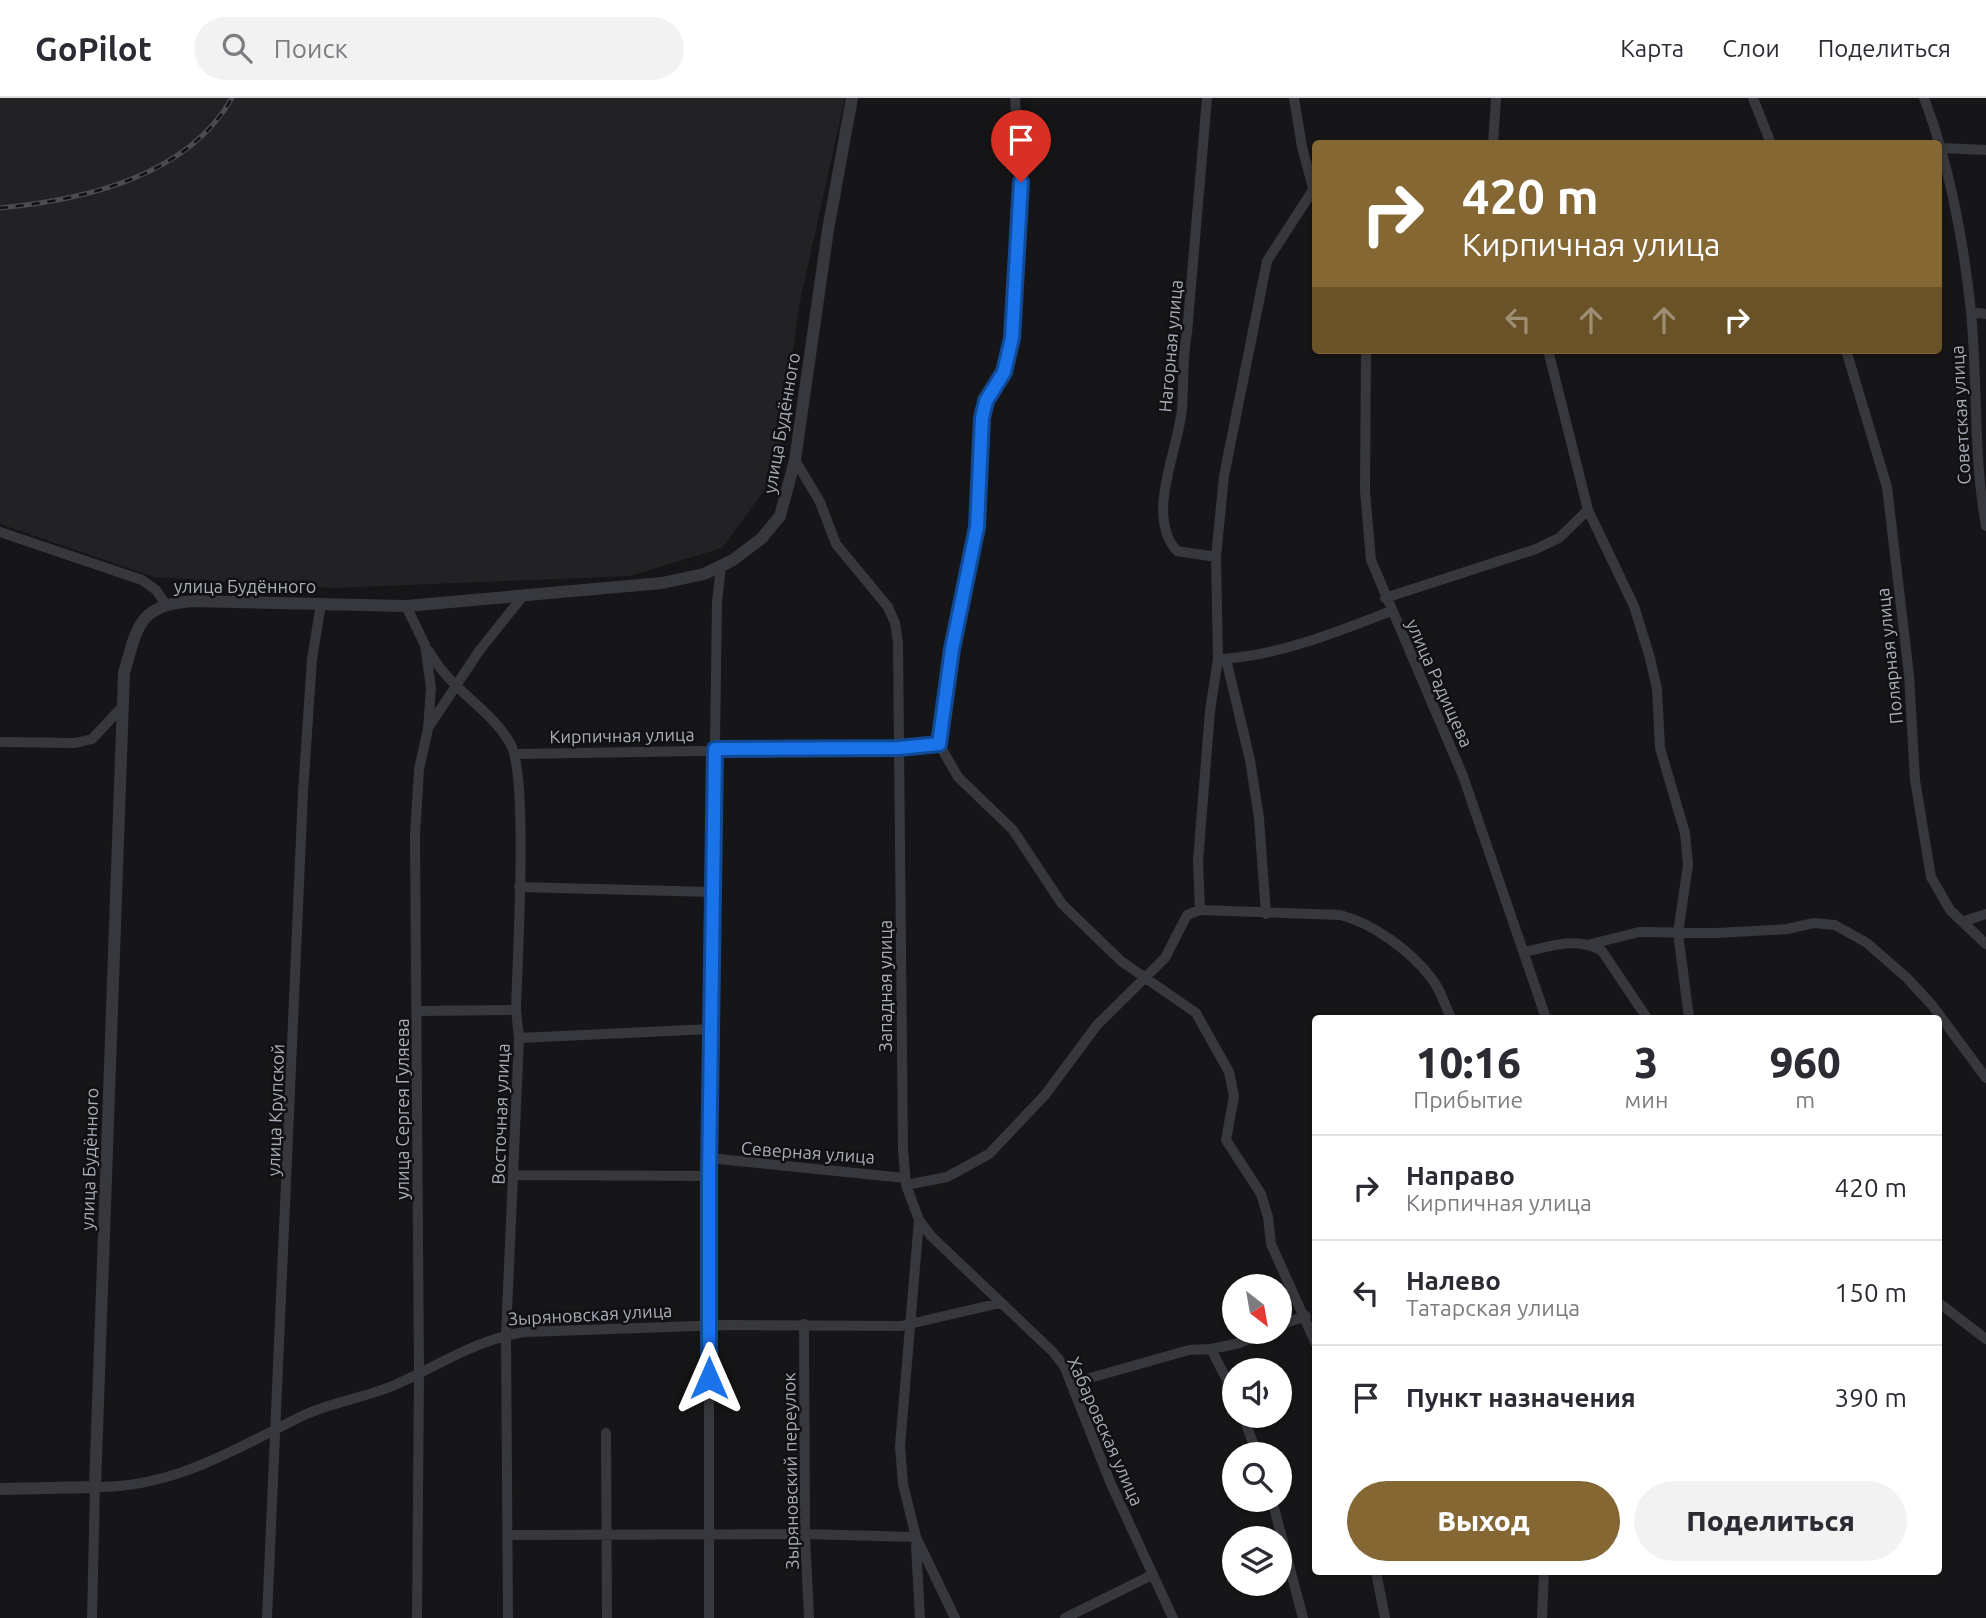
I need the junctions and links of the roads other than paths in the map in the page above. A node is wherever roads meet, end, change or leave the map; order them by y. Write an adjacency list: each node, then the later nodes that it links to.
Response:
1 (852, 98): 20 (street, улица Будённого)
2 (1015, 98): 39 (street)
3 (1207, 98): 25 (street, Нагорная улица)
4 (1294, 98): 13 (street)
5 (1496, 98): 8 (street)
6 (1753, 98): 9 (street)
7 (1924, 98): 10 (street, Советская улица)
8 (1493, 140)
9 (1769, 140)
10 (1939, 140)
11 (1942, 148): 12 (street); 15 (street, Советская улица)
12 (1986, 150)
13 (1312, 185)
14 (1312, 198): 25 (street)
15 (1970, 312): 16 (street); 21 (street, Советская улица)
16 (1986, 314)
17 (1366, 354): 28 (street, улица Радищева)
18 (1549, 354): 22 (street)
19 (1847, 354): 48 (street, Полярная улица)
20 (795, 460): 26 (street, улица Будённого); 40 (street, Западная улица)
21 (1981, 460): 23 (street, Советская улица)
22 (1588, 510): 28 (street); 49 (street)
23 (1986, 526)
24 (0, 532): 29 (street)
25 (1216, 557): 34 (street)
26 (721, 566): 27 (street, улица Будённого); 41 (street)
27 (523, 596): 31 (street, улица Будённого); 35 (street)
28 (1385, 598): 32 (street, улица Радищева)
29 (166, 603): 30 (street, улица Будённого); 36 (street, улица Будённого)
30 (321, 604): 31 (street, улица Будённого); 85 (street, улица Крупской)
31 (406, 606): 33 (street, улица Сергея Гуляева)
32 (1391, 611): 34 (street); 52 (street, улица Радищева)
33 (425, 645): 35 (street); 37 (street, улица Сергея Гуляева)
34 (1222, 659): 45 (street); 46 (street)
35 (456, 689): 37 (street); 42 (street)
36 (123, 706): 38 (street); 87 (street, улица Будённого)
37 (428, 729): 55 (street, улица Сергея Гуляева)
38 (0, 742)
39 (939, 744): 40 (street, Кирпичная улица); 53 (street)
40 (899, 748): 41 (street, Кирпичная улица); 68 (street, Западная улица)
41 (715, 749): 42 (street, Кирпичная улица); 44 (street)
42 (515, 754): 43 (street, Восточная улица)
43 (519, 887): 44 (street); 54 (street, Восточная улица)
44 (713, 892): 62 (street)
45 (1200, 910): 46 (street); 53 (street, Северная улица)
46 (1266, 914): 56 (street)
47 (1986, 914): 48 (street)
48 (1964, 921): 51 (street, Полярная улица)
49 (1678, 933): 50 (street); 59 (street); 60 (street)
50 (1591, 944): 52 (street); 58 (street)
51 (1986, 944)
52 (1524, 952): 57 (street, улица Радищева)
53 (1145, 978): 68 (street, Северная улица); 72 (street)
54 (516, 1010): 55 (street); 63 (street, Восточная улица)
55 (417, 1011): 83 (street, улица Сергея Гуляева)
56 (1450, 1015)
57 (1545, 1015)
58 (1645, 1015)
59 (1689, 1015)
60 (1939, 1015)
61 (1942, 1019): 64 (street)
62 (711, 1029): 63 (street); 65 (street)
63 (519, 1038): 66 (street, Восточная улица)
64 (1986, 1078)
65 (709, 1158): 67 (street); 68 (street, Северная улица)
66 (513, 1175): 67 (street); 78 (street, Восточная улица)
67 (709, 1176): 76 (street)
68 (906, 1181): 69 (street, Западная улица)
69 (919, 1220): 70 (street, Хабаровская улица); 74 (street, Западная улица)
70 (1000, 1303): 74 (street, Зыряновская улица); 84 (street, Хабаровская улица)
71 (1942, 1305): 79 (street)
72 (1306, 1316): 73 (street); 77 (street)
73 (1292, 1321)
74 (913, 1323): 75 (street, Зыряновская улица); 94 (street, Западная улица)
75 (804, 1324): 76 (street, Зыряновская улица); 90 (street, Зыряновский переулок)
76 (709, 1326): 78 (street, Зыряновская улица); 93 (street)
77 (1312, 1332)
78 (506, 1335): 83 (street, Зыряновская улица); 91 (street, Восточная улица)
79 (1986, 1339)
80 (1235, 1344): 81 (street)
81 (1211, 1349): 82 (street); 84 (street)
82 (1222, 1371)
83 (419, 1373): 85 (street, Зыряновская улица); 100 (street, улица Сергея Гуляева)
84 (1072, 1383): 95 (street, Хабаровская улица)
85 (277, 1430): 87 (street, Зыряновская улица); 99 (street, улица Крупской)
86 (606, 1433): 92 (street)
87 (95, 1487): 88 (street, Зыряновская улица); 98 (street, улица Будённого)
88 (0, 1489)
89 (1275, 1512): 109 (street)
90 (805, 1534): 93 (street); 94 (street); 104 (street, Зыряновский переулок)
91 (509, 1535): 92 (street); 101 (street, Восточная улица)
92 (606, 1535): 93 (street); 102 (street)
93 (709, 1535): 103 (street)
94 (916, 1537): 105 (street, Западная улица); 106 (street, Западная улица)
95 (1152, 1575): 107 (street); 108 (street, Хабаровская улица)
96 (1377, 1575): 110 (street)
97 (1544, 1575): 111 (street)
98 (92, 1618)
99 (267, 1618)
100 (417, 1618)
101 (508, 1618)
102 (607, 1618)
103 (709, 1618)
104 (809, 1618)
105 (920, 1618)
106 (954, 1618)
107 (1065, 1618)
108 (1173, 1618)
109 (1303, 1618)
110 (1385, 1618)
111 (1542, 1618)

